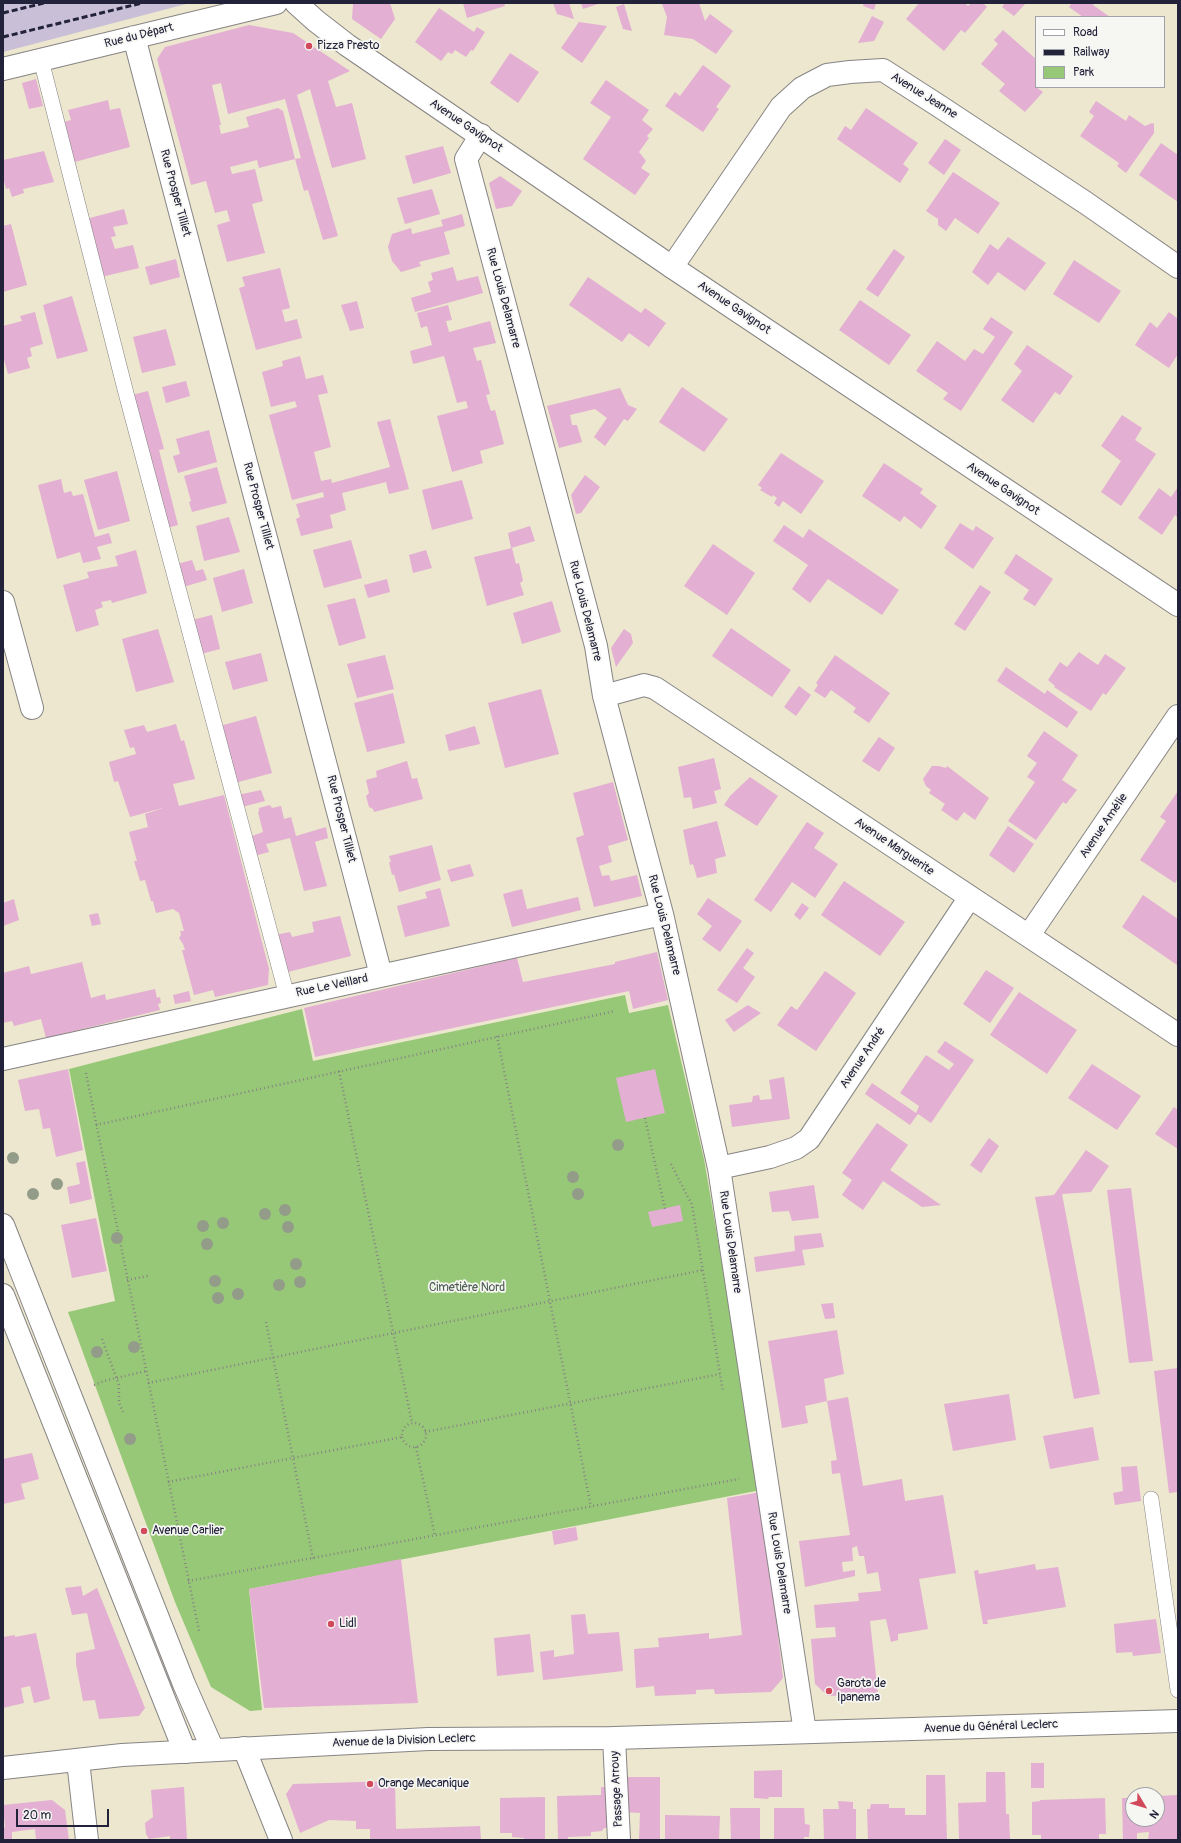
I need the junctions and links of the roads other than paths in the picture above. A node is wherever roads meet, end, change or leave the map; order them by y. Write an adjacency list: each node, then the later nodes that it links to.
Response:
1 (276, 3): 3 (street, Rue du Départ)
2 (296, 3): 6 (street, Avenue Gavignot)
3 (134, 37): 4 (street, Rue du Départ); 17 (street, Rue Prosper Tilliet)
4 (40, 60): 5 (street, Rue du Départ); 18 (lane)
5 (3, 69)
6 (481, 135): 7 (street, Avenue Gavignot); 11 (street, Rue Louis Delamarre)
7 (672, 267): 8 (street, Avenue Jeanne); 10 (street, Avenue Gavignot)
8 (1178, 267)
9 (3, 602): 12 (street)
10 (1178, 605)
11 (604, 696): 14 (street, Avenue Marguerite); 15 (street, Rue Louis Delamarre)
12 (32, 708)
13 (1178, 716): 16 (street, Avenue Amélie)
14 (970, 897): 16 (street, Avenue Marguerite); 21 (street, Avenue André)
15 (662, 914): 17 (street, Rue Le Veillard); 21 (street, Rue Louis Delamarre)
16 (1029, 935): 19 (street, Avenue Marguerite)
17 (381, 975): 18 (street, Rue Le Veillard)
18 (287, 996): 20 (street, Rue Le Veillard)
19 (1178, 1035)
20 (3, 1059)
21 (719, 1168): 27 (street, Rue Louis Delamarre)
22 (3, 1225): 30 (street)
23 (3, 1295): 31 (street)
24 (1151, 1499): 25 (lane)
25 (1178, 1690)
26 (1178, 1721): 27 (street, Avenue du Général Leclerc)
27 (805, 1732): 28 (street, Avenue de la Division Leclerc)
28 (614, 1738): 29 (street, Avenue de la Division Leclerc); 36 (street, Passage Arrouy)
29 (244, 1748): 30 (street, Avenue de la Division Leclerc); 35 (street)
30 (213, 1750): 31 (street, Avenue de la Division Leclerc)
31 (185, 1752): 32 (street, Avenue de la Division Leclerc)
32 (78, 1761): 33 (street, Avenue de la Division Leclerc); 34 (street)
33 (3, 1768)
34 (87, 1840)
35 (281, 1840)
36 (619, 1840)

